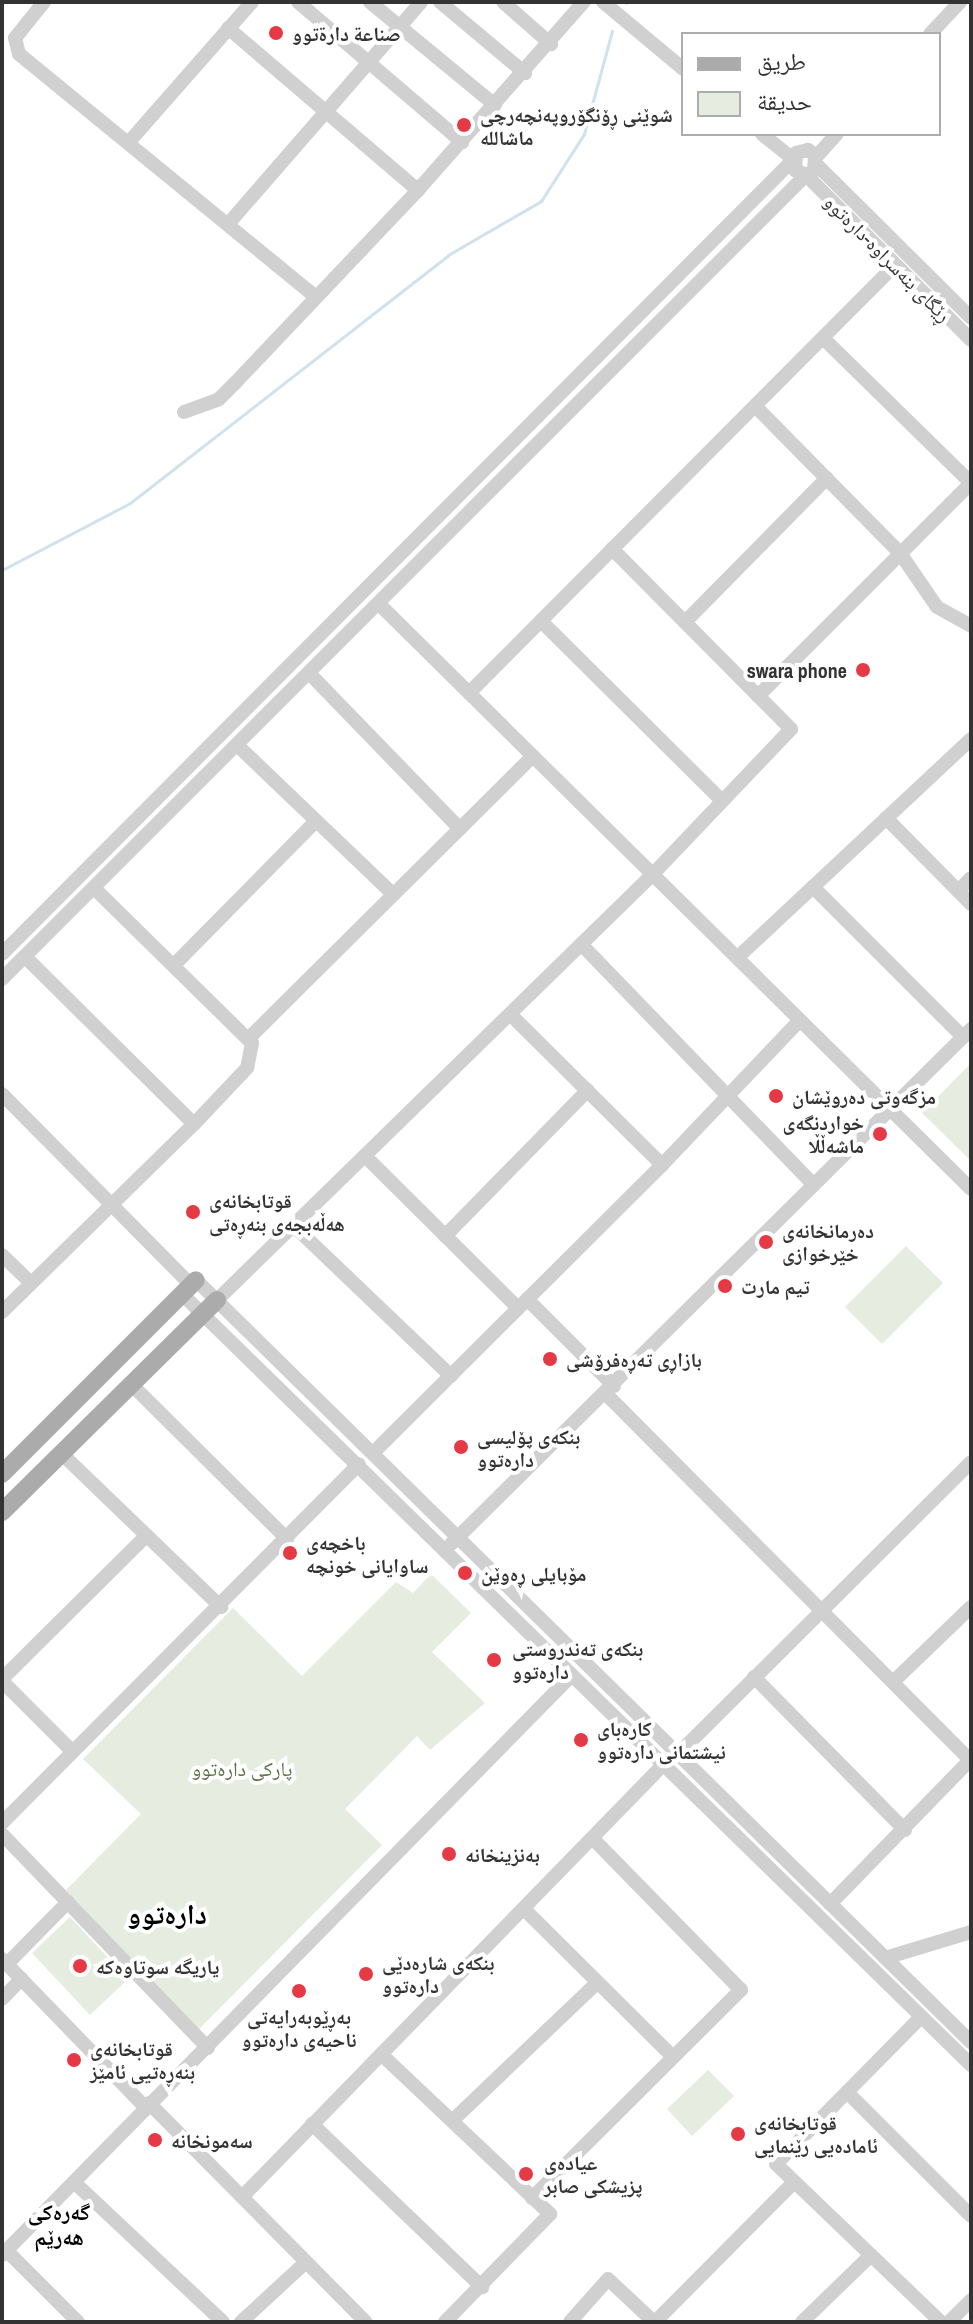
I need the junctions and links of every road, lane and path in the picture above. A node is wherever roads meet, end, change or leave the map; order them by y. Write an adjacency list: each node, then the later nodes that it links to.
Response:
1 (44, 2): 22 (street)
2 (252, 2): 12 (street)
3 (298, 2): 15 (street)
4 (370, 2): 11 (street)
5 (421, 2): 11 (street)
6 (440, 2): 17 (street)
7 (503, 2): 14 (street)
8 (584, 2): 14 (street)
9 (603, 2): 16 (street)
10 (960, 2): 13 (street)
11 (399, 26): 15 (street); 18 (street)
12 (228, 28): 19 (street); 22 (street)
13 (932, 32)
14 (551, 44): 17 (street)
15 (369, 61): 19 (street); 23 (street)
16 (681, 67)
17 (525, 73): 18 (street)
18 (495, 105): 23 (street)
19 (326, 109): 26 (street); 27 (street)
20 (764, 136): 24 (street)
21 (836, 136): 25 (street)
22 (129, 142): 27 (street)
23 (462, 142): 26 (street)
24 (792, 160): 25 (street); 25 (street); 44 (street)
25 (813, 166): 28 (street, ڕێگای بنەسراوە-دارەتوو); 30 (street, ڕێگای بنەسراوە-دارەتوو); 39 (street)
26 (418, 190): 29 (street)
27 (229, 223): 29 (street)
28 (895, 265): 31 (street); 32 (street, ڕێگای بنەسراوە-دارەتوو)
29 (316, 297): 34 (street)
30 (971, 318)
31 (824, 339): 33 (street); 36 (street)
32 (971, 340)
33 (756, 407): 35 (street); 37 (street)
34 (184, 412)
35 (827, 478): 38 (street); 41 (street)
36 (969, 489): 38 (street)
37 (612, 549): 40 (street); 41 (street)
38 (900, 553): 42 (street); 46 (street)
39 (379, 604): 43 (street); 45 (street)
40 (541, 621): 45 (street); 51 (street)
41 (685, 622): 46 (street)
42 (971, 626)
43 (309, 673): 47 (street); 54 (street)
44 (264, 689): 47 (street); 63 (street)
45 (469, 693): 50 (street)
46 (758, 696): 51 (street)
47 (278, 704): 49 (street)
48 (971, 739): 52 (street)
49 (237, 745): 53 (street); 58 (street)
50 (533, 756): 54 (street); 55 (street)
51 (719, 798): 55 (street)
52 (886, 818): 57 (street); 59 (street)
53 (316, 821): 60 (street); 66 (street)
54 (460, 829): 60 (street)
55 (653, 874): 62 (street); 65 (street)
56 (971, 878): 59 (street)
57 (813, 887): 65 (street); 70 (street)
58 (94, 888): 64 (street); 66 (street)
59 (958, 891): 61 (street)
60 (393, 894): 71 (street)
61 (971, 904)
62 (581, 944): 68 (street); 74 (street)
63 (2, 954)
64 (25, 957): 67 (street); 76 (street)
65 (738, 957): 69 (street)
66 (174, 965): 71 (street)
67 (2, 979)
68 (511, 1015): 72 (street); 77 (street)
69 (800, 1020): 74 (street); 75 (street)
70 (967, 1033): 75 (street)
71 (249, 1038): 76 (street)
72 (588, 1090): 78 (street); 83 (street)
73 (2, 1094): 81 (street)
74 (730, 1095): 78 (street); 79 (street)
75 (892, 1111): 79 (street); 80 (street)
76 (194, 1124): 81 (street)
77 (366, 1157): 82 (street); 83 (street)
78 (662, 1165): 88 (street)
79 (814, 1185): 93 (street)
80 (971, 1189)
81 (114, 1203): 85 (street); 86 (street)
82 (294, 1226): 87 (street); 91 (street)
83 (445, 1236): 88 (street)
84 (2, 1255): 85 (street)
85 (31, 1283): 89 (street)
86 (190, 1286): 87 (street); 90 (street); 98 (main road)
87 (217, 1300): 90 (main road); 94 (street)
88 (522, 1303): 91 (street); 93 (street)
89 (2, 1312)
90 (203, 1315): 92 (main road); 96 (street)
91 (451, 1376): 94 (street)
92 (131, 1384): 95 (main road); 104 (street)
93 (610, 1390): 103 (street); 108 (street)
94 (373, 1453): 99 (street)
95 (62, 1454): 101 (main road); 102 (street)
96 (359, 1464): 100 (street); 104 (street)
97 (969, 1467): 108 (street)
98 (2, 1474)
99 (406, 1487): 100 (street); 103 (street)
100 (394, 1499): 105 (street)
101 (2, 1512)
102 (146, 1536): 106 (street); 112 (street)
103 (458, 1538): 105 (street); 109 (street)
104 (287, 1539): 106 (street)
105 (445, 1550): 110 (street)
106 (221, 1607): 114 (street)
107 (971, 1607): 113 (street)
108 (824, 1612): 111 (street); 113 (street)
109 (585, 1662): 110 (street); 115 (street)
110 (572, 1675): 117 (street); 132 (street)
111 (754, 1677): 115 (street); 119 (street)
112 (2, 1680): 114 (street)
113 (893, 1682): 116 (street)
114 (73, 1752): 118 (street)
115 (679, 1753): 122 (street)
116 (970, 1760): 119 (street)
117 (664, 1764): 120 (street); 130 (street)
118 (3, 1823): 121 (street)
119 (905, 1830): 122 (street)
120 (594, 1840): 123 (street); 134 (street)
121 (68, 1902): 126 (street); 132 (street)
122 (830, 1904): 125 (street)
123 (524, 1909): 128 (street); 133 (street)
124 (971, 1932): 125 (street)
125 (885, 1958): 131 (street)
126 (4, 1961): 127 (street)
127 (21, 1979): 129 (street); 137 (street)
128 (597, 1983): 134 (street); 138 (street)
129 (2, 1999)
130 (921, 2017): 135 (street); 136 (street)
131 (971, 2042)
132 (208, 2048): 137 (street)
133 (381, 2054): 138 (street); 139 (street)
134 (673, 2057): 143 (street)
135 (971, 2065)
136 (847, 2092): 140 (street); 144 (street)
137 (147, 2105): 141 (street); 142 (street)
138 (453, 2120): 143 (street)
139 (312, 2124): 142 (street); 148 (street)
140 (794, 2182): 146 (street); 156 (street)
141 (75, 2183): 145 (street); 151 (street)
142 (242, 2197): 147 (street)
143 (532, 2198): 148 (street)
144 (971, 2216)
145 (4, 2253): 150 (street)
146 (870, 2256): 157 (street); 158 (street)
147 (306, 2262): 152 (street); 153 (street)
148 (482, 2287): 154 (street)
149 (971, 2300): 159 (street)
150 (78, 2322)
151 (223, 2322)
152 (241, 2322)
153 (366, 2322)
154 (445, 2322)
155 (570, 2322): 156 (street)
156 (654, 2322)
157 (802, 2322)
158 (941, 2322)
159 (949, 2322)

